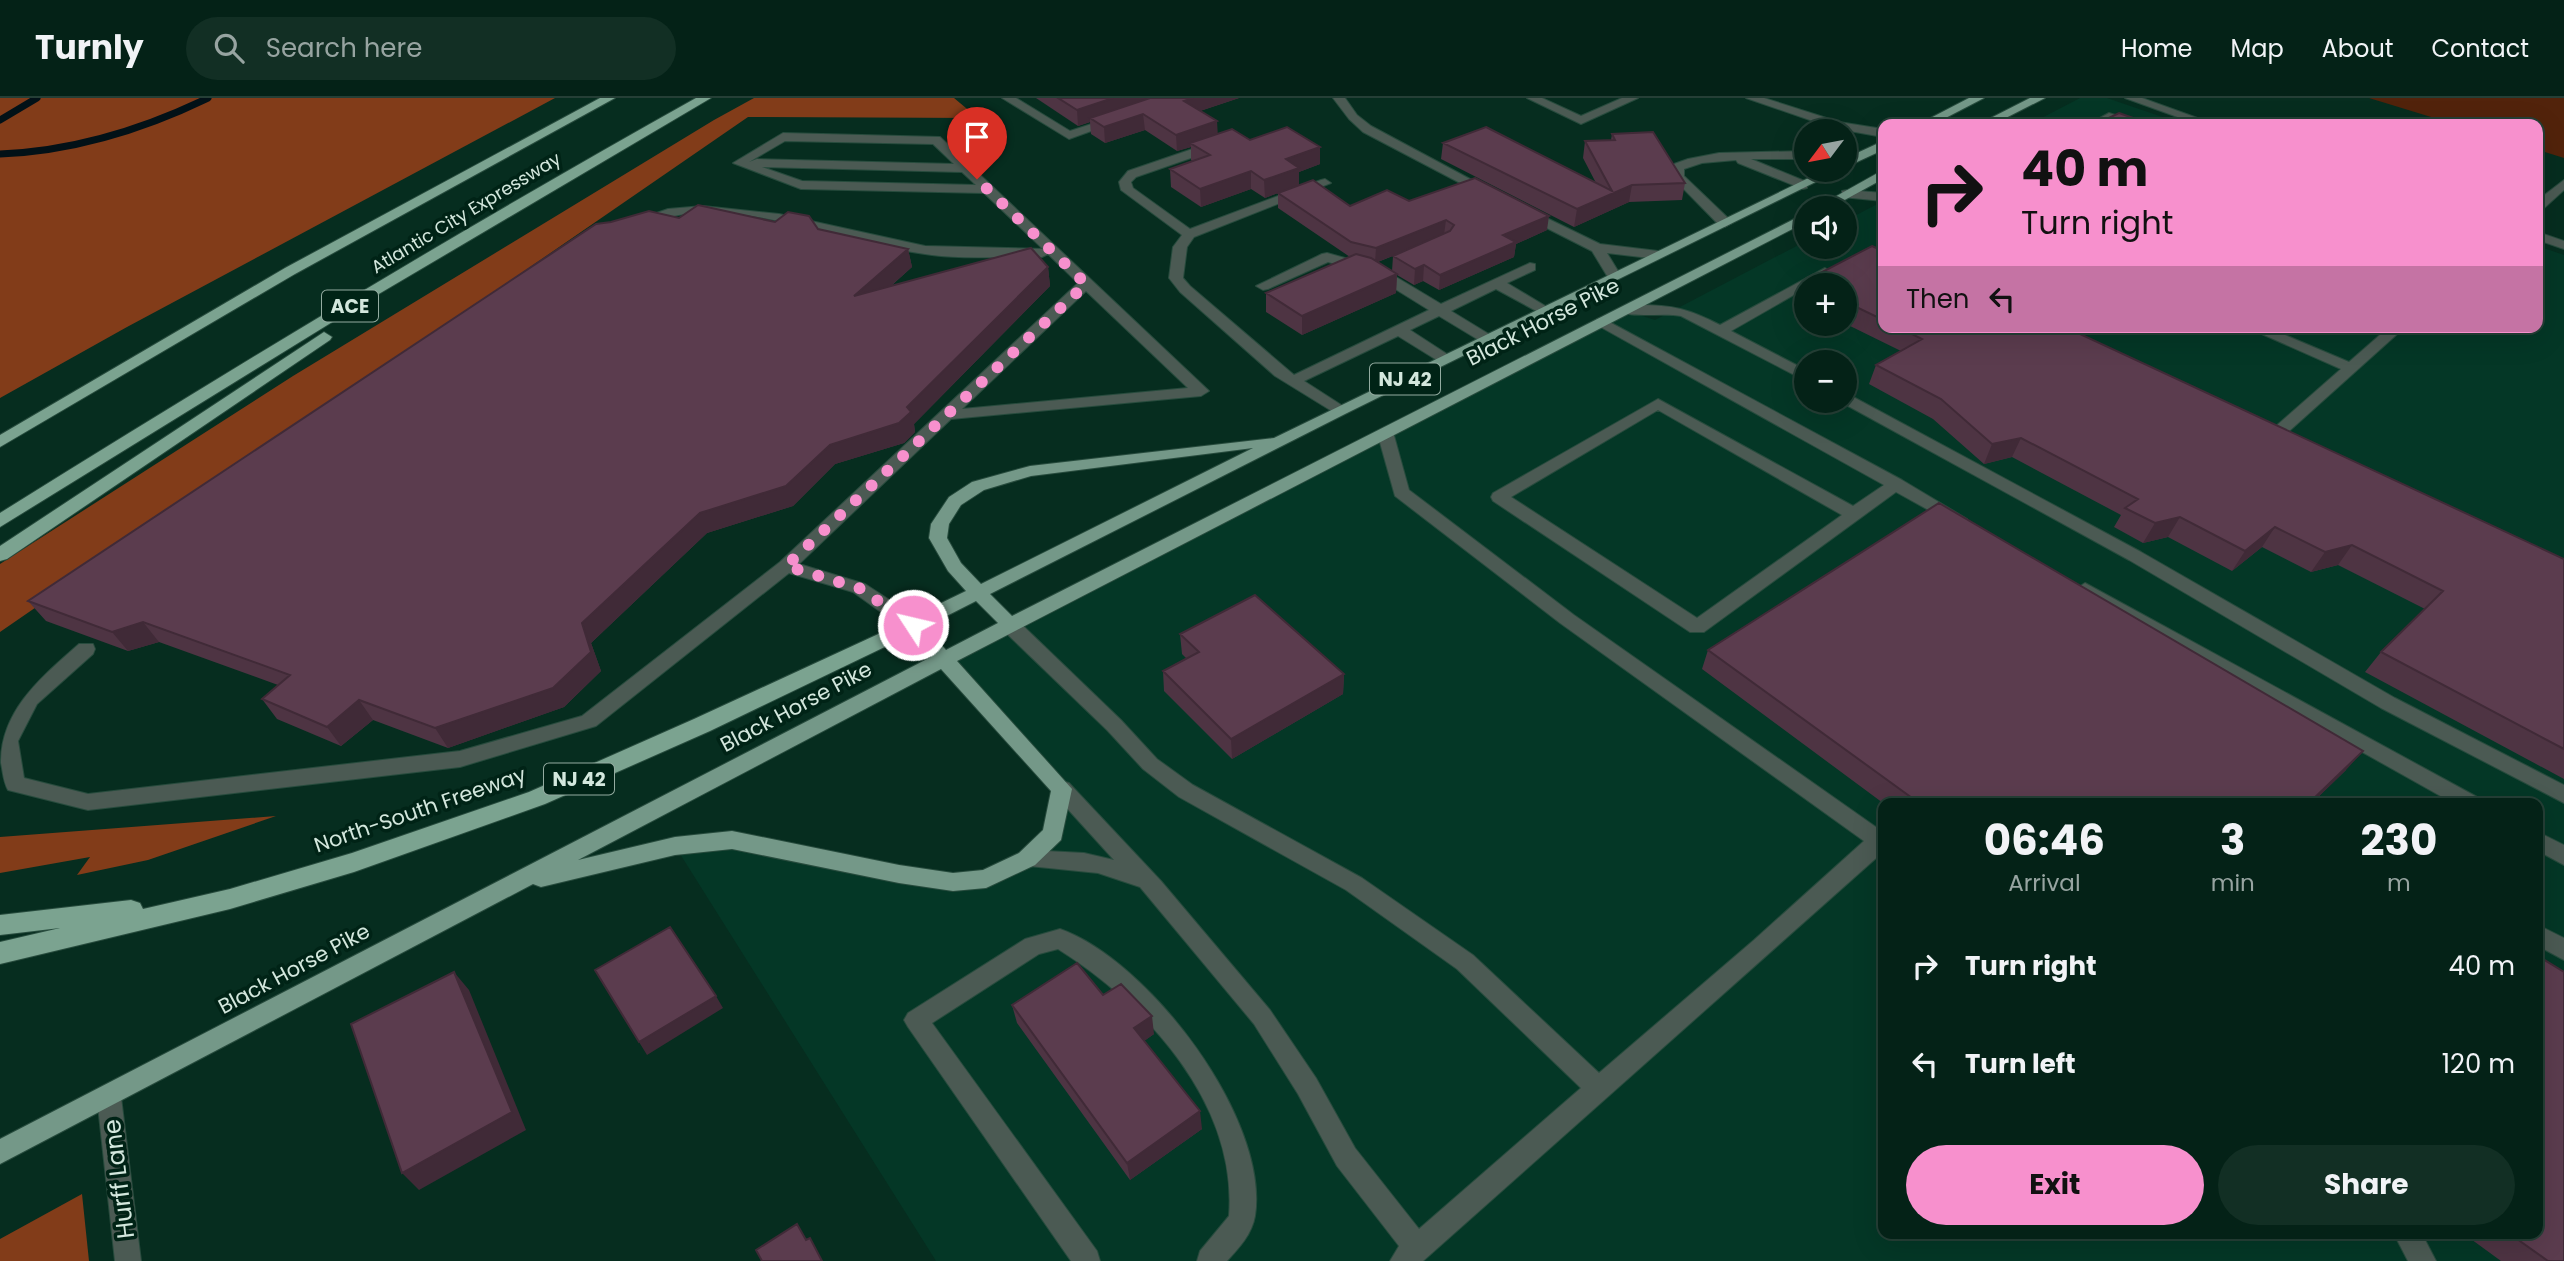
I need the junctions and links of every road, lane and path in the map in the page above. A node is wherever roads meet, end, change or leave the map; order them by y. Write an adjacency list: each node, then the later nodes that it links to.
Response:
1 (609, 98): 72 (highway, Atlantic City Expressway)
2 (705, 98): 27 (highway, Atlantic City Expressway / ACE)
3 (1008, 98): 11 (street)
4 (1339, 98): 44 (street)
5 (1533, 98): 6 (street)
6 (1632, 98)
7 (1752, 98): 12 (street)
8 (1978, 98): 13 (highway)
9 (2039, 98): 14 (highway)
10 (2131, 98): 15 (street)
11 (1122, 118)
12 (1818, 119)
13 (1935, 119)
14 (1995, 119)
15 (2193, 119)
16 (1857, 128): 17 (street)
17 (1878, 132)
18 (1857, 135): 20 (street)
19 (1220, 144): 41 (street)
20 (1878, 145)
21 (1878, 147): 23 (highway)
22 (1794, 155): 24 (street)
23 (1857, 156)
24 (1736, 157): 32 (street); 39 (street)
25 (738, 163): 26 (street); 26 (street); 33 (street)
26 (966, 168): 33 (street)
27 (576, 170): 75 (highway, Atlantic City Expressway / ACE); 77 (highway)
28 (1878, 177): 34 (highway)
29 (1808, 182): 32 (highway, Black Horse Pike / NJ 42)
30 (1325, 183): 41 (street)
31 (2564, 184): 37 (street)
32 (1802, 185): 39 (highway, Black Horse Pike / NJ 42)
33 (988, 190): 45 (street)
34 (1847, 194): 35 (highway); 36 (street)
35 (1843, 196)
36 (1878, 197)
37 (2543, 202)
38 (1794, 222): 55 (highway, Black Horse Pike / NJ 42)
39 (1725, 223): 46 (highway, Black Horse Pike / NJ 42)
40 (622, 230): 45 (street)
41 (1189, 234): 65 (street)
42 (2543, 238): 43 (street)
43 (2564, 245)
44 (1597, 248): 46 (street); 49 (street)
45 (1054, 253): 51 (street)
46 (1658, 255): 49 (highway, Black Horse Pike / NJ 42)
47 (1530, 267): 50 (street)
48 (1835, 267): 58 (street)
49 (1614, 276): 54 (highway, Black Horse Pike / NJ 42)
50 (1496, 283): 53 (street); 54 (street)
51 (1086, 284): 68 (street); 68 (street)
52 (1263, 286): 53 (street)
53 (1441, 310): 57 (street); 61 (street)
54 (1545, 310): 61 (highway, Black Horse Pike / NJ 42)
55 (1624, 310): 56 (highway, Black Horse Pike / NJ 42); 58 (street)
56 (1602, 321): 69 (highway, Black Horse Pike / NJ 42); 73 (street)
57 (1399, 330): 62 (street); 65 (street)
58 (1721, 330): 64 (street)
59 (2267, 333): 63 (street)
60 (2391, 333): 63 (street)
61 (1487, 339): 62 (highway, Black Horse Pike / NJ 42)
62 (1445, 359): 67 (highway, Black Horse Pike / NJ 42)
63 (2351, 368): 71 (street)
64 (1794, 370)
65 (1293, 381): 67 (street)
66 (1857, 404): 86 (street)
67 (1341, 410): 70 (highway, Black Horse Pike / NJ 42)
68 (946, 415): 78 (street)
69 (1385, 432): 82 (highway, Black Horse Pike / NJ 42); 88 (street)
70 (1283, 439): 80 (highway, Black Horse Pike / NJ 42); 80 (highway)
71 (2303, 441)
72 (0, 442)
73 (1896, 484): 74 (street); 76 (street)
74 (1854, 514): 74 (street)
75 (0, 521)
76 (1970, 525)
77 (0, 555)
78 (786, 566): 81 (street); 83 (street)
79 (2067, 579): 87 (street)
80 (977, 593): 81 (highway, Black Horse Pike / NJ 42); 82 (highway)
81 (913, 625): 84 (highway); 95 (highway, North-South Freeway / NJ 42)
82 (1010, 625): 84 (highway, Black Horse Pike / NJ 42); 100 (street)
83 (86, 649)
84 (942, 660): 85 (highway); 93 (highway, Black Horse Pike / NJ 42)
85 (1062, 789): 92 (highway); 94 (street)
86 (2564, 795)
87 (2461, 798)
88 (1878, 839)
89 (1878, 844): 100 (street)
90 (2543, 844): 91 (street)
91 (2564, 856)
92 (1027, 859): 93 (highway); 94 (street)
93 (513, 885): 101 (highway, Black Horse Pike / NJ 42)
94 (1153, 887): 104 (street)
95 (230, 899): 96 (highway); 99 (highway, North-South Freeway / NJ 42)
96 (0, 925)
97 (2543, 938): 98 (street)
98 (2564, 950)
99 (0, 953)
100 (1597, 1088): 104 (street)
101 (109, 1097): 102 (highway, Black Horse Pike / NJ 42); 105 (street, Hurff Lane)
102 (0, 1152)
103 (2410, 1239): 108 (street)
104 (1410, 1254)
105 (128, 1261)
106 (1087, 1261): 107 (street)
107 (1210, 1261)
108 (2423, 1261)

